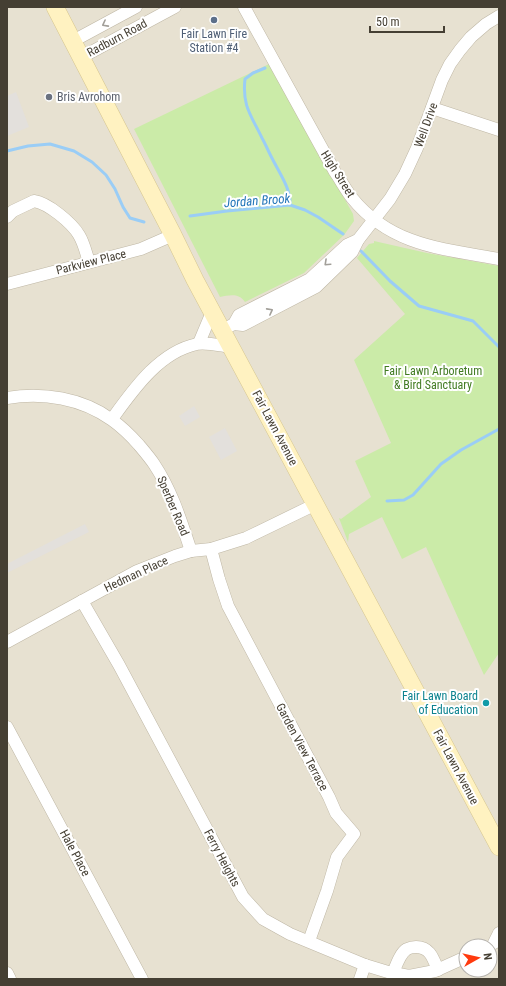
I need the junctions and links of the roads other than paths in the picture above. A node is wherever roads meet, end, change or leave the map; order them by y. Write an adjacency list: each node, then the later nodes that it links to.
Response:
1 (55, 7): 8 (main road, Fair Lawn Avenue)
2 (136, 7): 8 (street, Radburn Road, one-way to 8)
3 (174, 7): 9 (street, Radburn Road)
4 (244, 7): 7 (street, High Street)
5 (255, 7): 7 (street)
6 (499, 16): 10 (street, Well Drive)
7 (254, 24): 13 (street, High Street)
8 (73, 41): 9 (main road, Fair Lawn Avenue)
9 (82, 57): 14 (main road, Fair Lawn Avenue)
10 (432, 108): 11 (street); 13 (street, Well Drive)
11 (499, 130)
12 (7, 217): 16 (street)
13 (374, 219): 15 (street, High Street); 19 (street, Well Drive)
14 (173, 235): 16 (street, Parkview Place); 18 (main road, Fair Lawn Avenue)
15 (499, 259)
16 (89, 262): 17 (street, Parkview Place)
17 (7, 284)
18 (212, 312): 19 (main road, Fair Lawn Avenue); 20 (street)
19 (228, 327): 21 (main road, Fair Lawn Avenue)
20 (199, 343): 21 (street); 23 (street)
21 (231, 347): 24 (main road, Fair Lawn Avenue)
22 (7, 398): 23 (street, Sperber Road)
23 (112, 419): 26 (street, Sperber Road)
24 (316, 504): 25 (street, Hedman Place); 30 (main road, Fair Lawn Avenue)
25 (211, 548): 26 (street, Hedman Place); 31 (street, Garden View Terrace)
26 (191, 551): 27 (street, Hedman Place)
27 (82, 601): 28 (street, Hedman Place); 31 (street, Ferry Heights)
28 (7, 642)
29 (7, 727): 38 (street, Hale Place)
30 (499, 847)
31 (309, 941): 33 (street, Ferry Heights)
32 (458, 961): 34 (street, Ferry Heights)
33 (365, 965): 36 (street, Ferry Heights); 39 (street)
34 (438, 970): 36 (street, Ferry Heights); 36 (street)
35 (7, 973): 37 (street)
36 (393, 973)
37 (10, 979)
38 (142, 979)
39 (360, 979)

